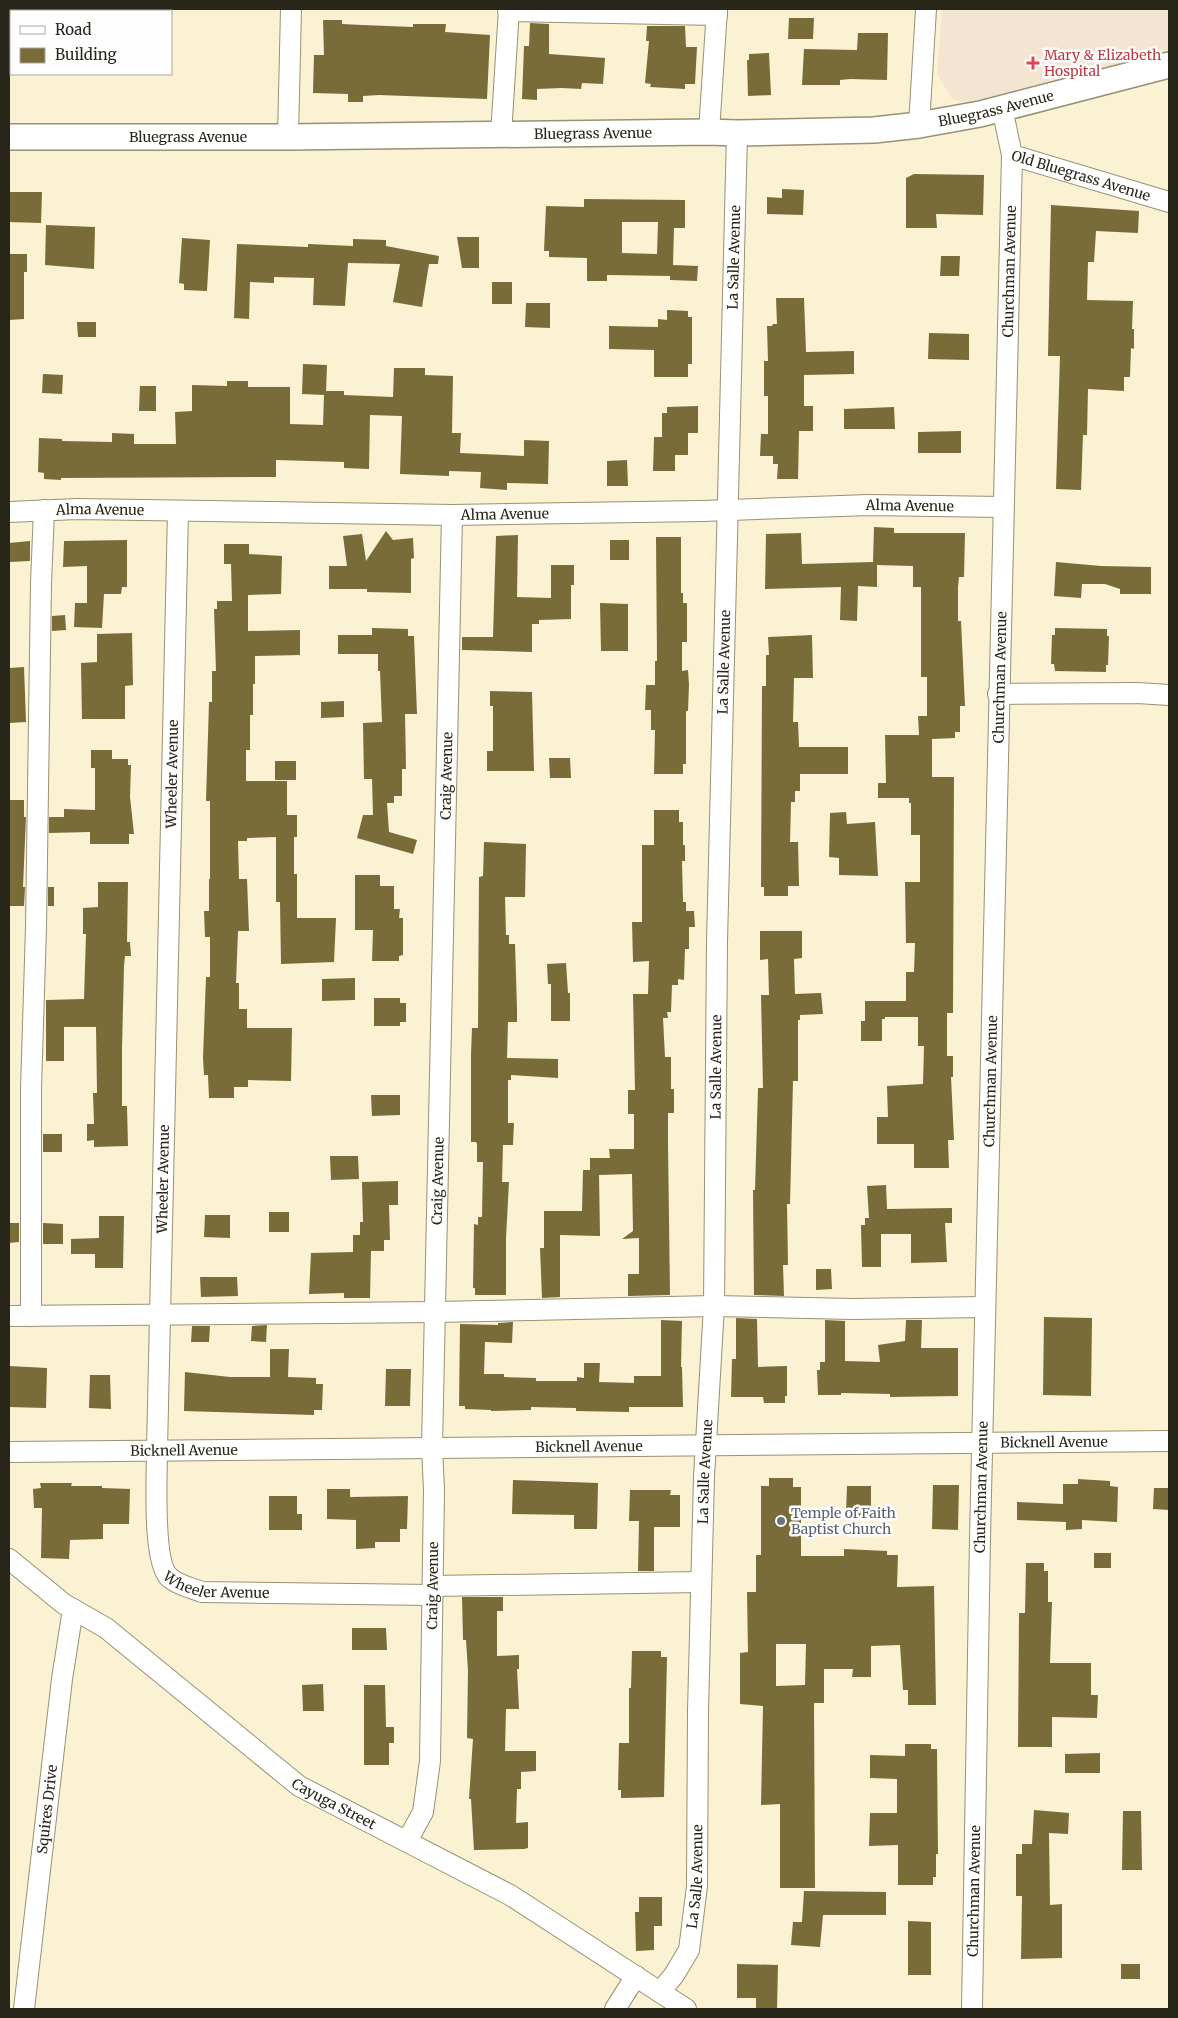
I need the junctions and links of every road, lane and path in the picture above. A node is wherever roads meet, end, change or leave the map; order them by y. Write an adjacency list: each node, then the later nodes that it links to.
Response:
1 (291, 9): 12 (street)
2 (926, 9): 7 (street)
3 (508, 10): 4 (street); 10 (street)
4 (717, 12): 8 (street)
5 (1169, 65): 6 (street, Bluegrass Avenue)
6 (1002, 108): 7 (street, Bluegrass Avenue); 13 (street, Old Bluegrass Avenue)
7 (919, 125): 9 (street, Bluegrass Avenue)
8 (709, 132): 9 (street, Bluegrass Avenue); 10 (street, Bluegrass Avenue)
9 (737, 134): 16 (street, La Salle Avenue)
10 (500, 135): 12 (street, Bluegrass Avenue)
11 (9, 137): 12 (street, Bluegrass Avenue)
12 (288, 137)
13 (1012, 155): 14 (street, Old Bluegrass Avenue); 15 (street, Churchman Avenue)
14 (1169, 202)
15 (1002, 507): 16 (street, Alma Avenue); 21 (street, Churchman Avenue)
16 (728, 509): 20 (street, Alma Avenue); 23 (street, La Salle Avenue)
17 (44, 510): 18 (street, Alma Avenue); 19 (street, Alma Avenue); 28 (street)
18 (178, 511): 20 (street, Alma Avenue); 26 (street, Wheeler Avenue)
19 (9, 512)
20 (452, 515): 25 (street, Craig Avenue)
21 (998, 694): 22 (street); 24 (street, Churchman Avenue)
22 (1169, 695)
23 (714, 1306): 24 (street); 25 (street); 32 (street, La Salle Avenue)
24 (985, 1307): 30 (street, Churchman Avenue)
25 (435, 1312): 26 (street); 31 (street, Craig Avenue)
26 (160, 1315): 28 (street); 33 (street, Wheeler Avenue)
27 (9, 1316): 28 (street)
28 (31, 1316)
29 (1169, 1441): 30 (street, Bicknell Avenue)
30 (983, 1442): 32 (street, Bicknell Avenue); 45 (street, Churchman Avenue)
31 (432, 1447): 32 (street, Bicknell Avenue); 33 (street, Bicknell Avenue); 37 (street, Craig Avenue)
32 (707, 1447): 36 (street, La Salle Avenue)
33 (157, 1450): 34 (street, Bicknell Avenue); 37 (street, Wheeler Avenue)
34 (9, 1452)
35 (9, 1559): 38 (street, Cayuga Street)
36 (701, 1582): 37 (street); 41 (street, La Salle Avenue)
37 (432, 1591): 39 (street, Craig Avenue)
38 (73, 1609): 39 (street, Cayuga Street); 42 (street, Squires Drive)
39 (407, 1841): 40 (street, Cayuga Street)
40 (636, 1976): 41 (street, Cayuga Street); 43 (street)
41 (660, 1992): 44 (street, Cayuga Street)
42 (24, 2009)
43 (615, 2009)
44 (686, 2009)
45 (972, 2009)

